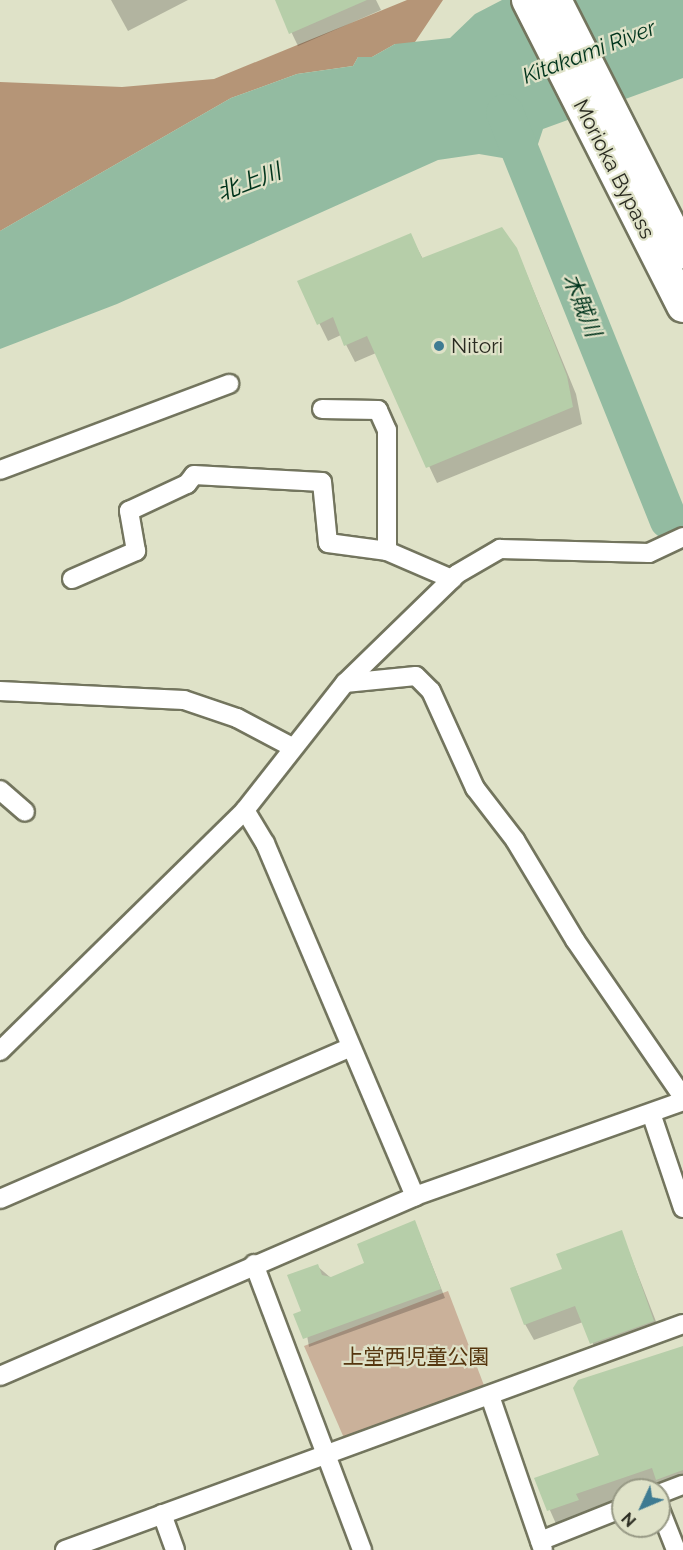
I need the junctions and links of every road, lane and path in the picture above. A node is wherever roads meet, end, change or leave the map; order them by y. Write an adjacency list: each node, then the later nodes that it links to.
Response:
1 (528, 0): 3 (highway, Morioka Bypass)
2 (555, 0): 3 (highway, Morioka Bypass)
3 (611, 135): 4 (highway, Morioka Bypass); 5 (highway, Morioka Bypass)
4 (683, 252)
5 (683, 306)
6 (229, 384): 8 (street)
7 (322, 409): 10 (street)
8 (0, 470)
9 (683, 537): 12 (street)
10 (387, 551): 11 (street); 12 (street)
11 (72, 579)
12 (452, 579): 13 (street)
13 (345, 683): 15 (street); 21 (street)
14 (0, 691): 15 (street)
15 (292, 747): 17 (street)
16 (0, 790): 18 (street)
17 (245, 810): 19 (street); 20 (street)
18 (25, 812)
19 (349, 1048): 23 (street); 24 (street)
20 (0, 1051)
21 (683, 1099): 22 (street)
22 (652, 1116): 23 (street); 25 (street)
23 (415, 1196): 26 (street)
24 (0, 1199)
25 (683, 1208)
26 (254, 1264): 28 (street); 30 (street)
27 (683, 1324): 29 (street)
28 (0, 1376)
29 (490, 1396): 30 (street); 33 (street)
30 (325, 1451): 31 (street); 36 (street)
31 (162, 1514): 34 (street); 35 (street)
32 (611, 1514): 33 (street)
33 (542, 1546)
34 (65, 1550)
35 (175, 1550)
36 (362, 1550)

